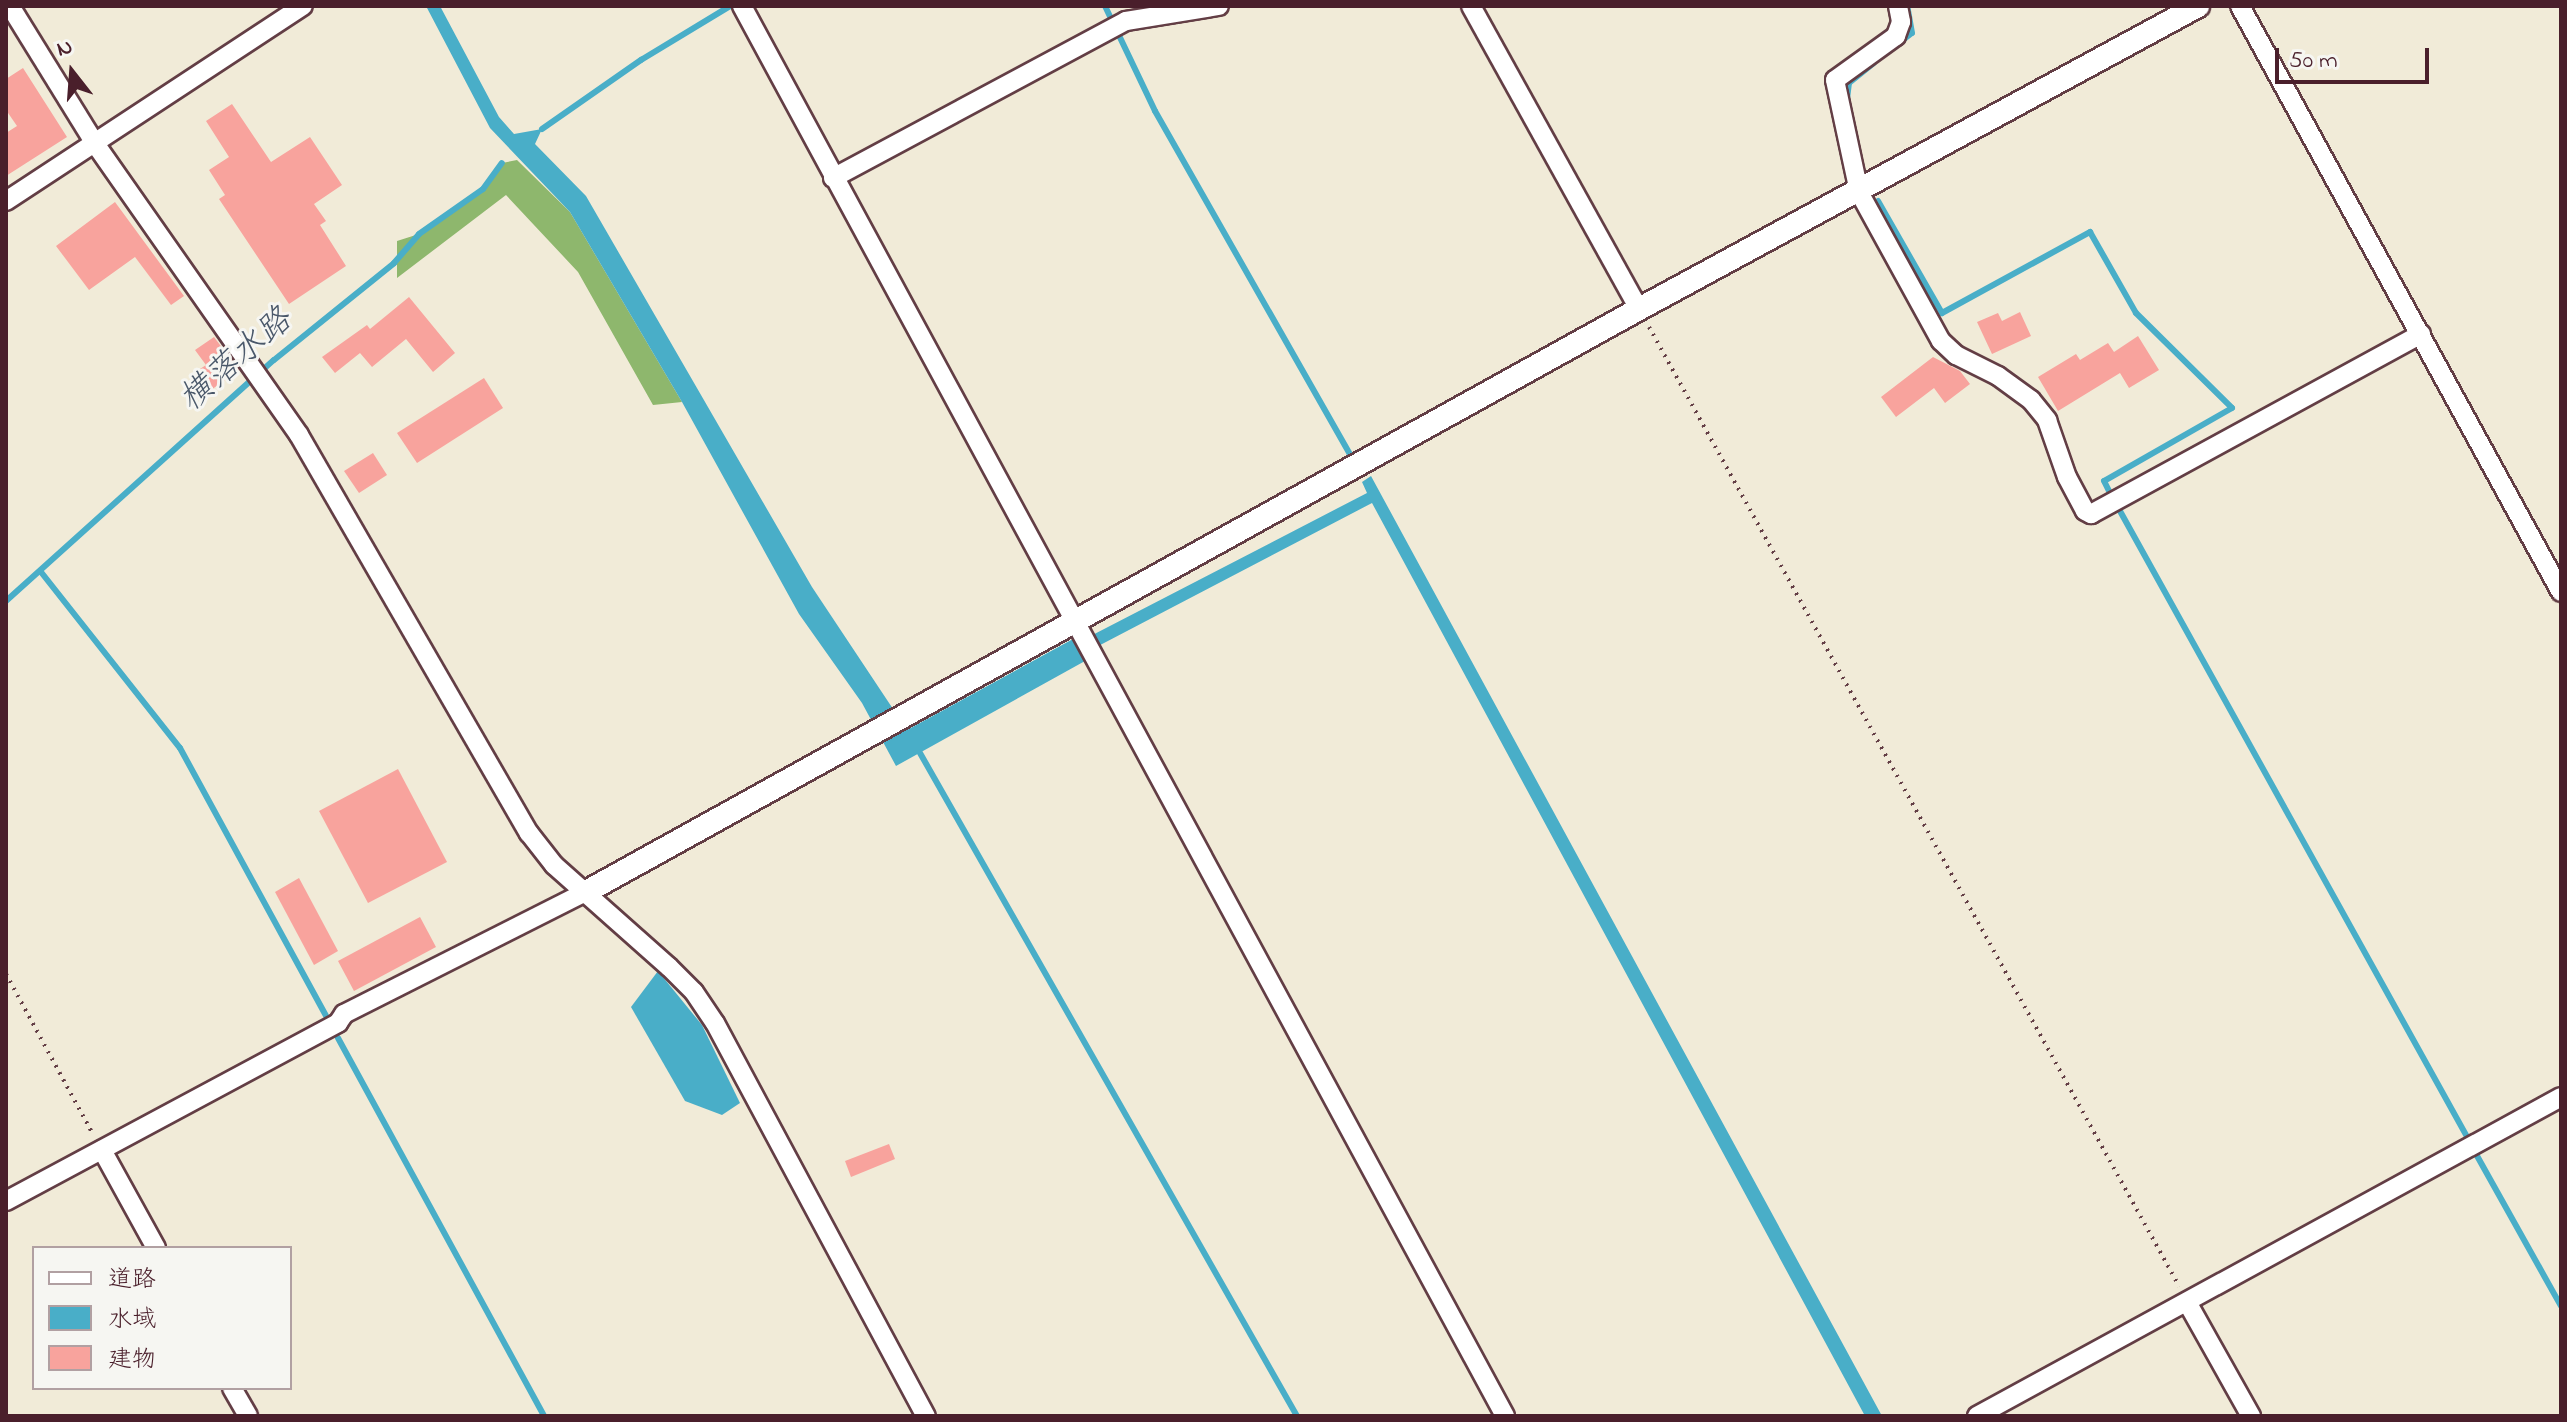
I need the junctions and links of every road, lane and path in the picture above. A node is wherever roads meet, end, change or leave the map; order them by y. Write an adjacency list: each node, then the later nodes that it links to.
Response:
1 (10, 6): 9 (street)
2 (303, 6): 9 (street)
3 (1219, 6): 10 (street)
4 (1471, 6): 13 (street)
5 (1898, 6): 11 (street)
6 (2198, 6): 11 (street)
7 (2240, 6): 14 (street)
8 (745, 12): 10 (street)
9 (96, 145): 12 (street); 17 (street)
10 (833, 178): 16 (street)
11 (1859, 192): 13 (street); 14 (street)
12 (6, 201)
13 (1639, 309): 16 (street); 23 (path)
14 (2421, 334): 15 (street)
15 (2561, 592)
16 (1075, 620): 17 (street); 27 (street)
17 (586, 892): 20 (street); 26 (street)
18 (6, 974): 20 (path)
19 (2561, 1097): 23 (street)
20 (102, 1150): 21 (street); 22 (street)
21 (6, 1201)
22 (155, 1246)
23 (2187, 1302): 28 (street); 29 (street)
24 (233, 1390): 25 (street)
25 (248, 1416)
26 (926, 1416)
27 (1505, 1416)
28 (1977, 1416)
29 (2251, 1416)

